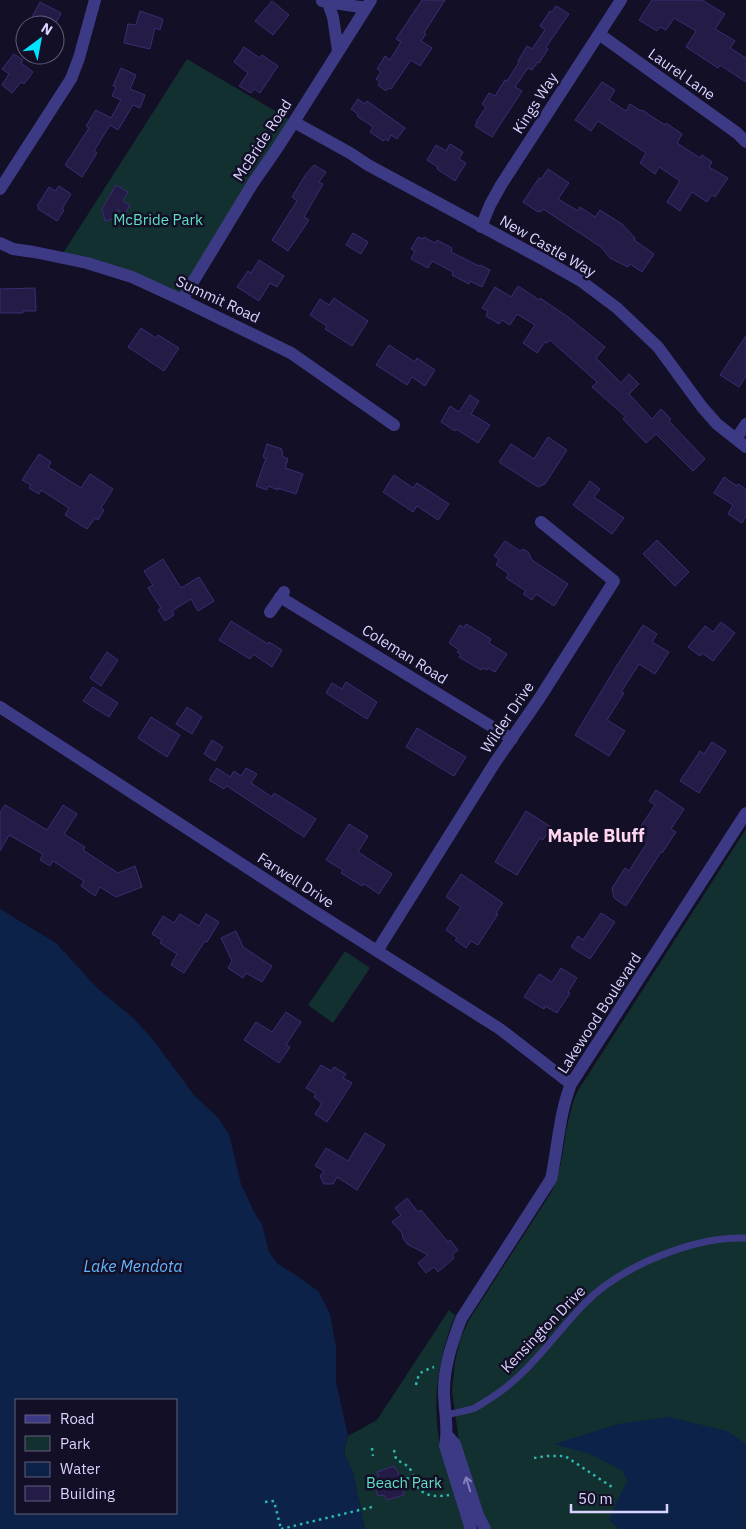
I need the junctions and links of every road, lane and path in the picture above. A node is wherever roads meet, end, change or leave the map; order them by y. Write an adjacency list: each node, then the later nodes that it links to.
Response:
1 (96, 0): 9 (street)
2 (621, 0): 5 (street, Kings Way)
3 (324, 1): 4 (street); 6 (street)
4 (368, 4): 6 (street, McBride Road)
5 (599, 34): 8 (street, Laurel Lane); 10 (street, Kings Way)
6 (338, 51): 7 (street, McBride Road)
7 (294, 122): 10 (street, New Castle Way); 12 (street, McBride Road)
8 (746, 142)
9 (0, 189)
10 (481, 227): 15 (street, New Castle Way)
11 (3, 246): 12 (street, Summit Road)
12 (182, 300): 14 (street, Summit Road)
13 (746, 424): 15 (street)
14 (394, 425)
15 (736, 439): 16 (street, New Castle Way)
16 (746, 447)
17 (541, 522): 20 (street, Wilder Drive)
18 (270, 612): 20 (street, Coleman Road)
19 (0, 707): 22 (street, Farwell Drive)
20 (512, 739): 22 (street, Wilder Drive)
21 (746, 814): 23 (street, Lakewood Boulevard)
22 (377, 951): 23 (street, Farwell Drive)
23 (571, 1084): 27 (street, Lakewood Boulevard)
24 (746, 1238): 27 (lane, Kensington Drive)
25 (434, 1366): 26 (path)
26 (416, 1385)
27 (445, 1415): 28 (street, Lakewood Boulevard)
28 (448, 1435): 40 (street, Lakewood Boulevard); 41 (street, Lakewood Boulevard, one-way to 28)
29 (372, 1448): 31 (path)
30 (394, 1450): 33 (path)
31 (373, 1456)
32 (534, 1458): 35 (path)
33 (415, 1476): 34 (path); 36 (path)
34 (400, 1480)
35 (612, 1487)
36 (450, 1494)
37 (265, 1502): 39 (path)
38 (372, 1506): 39 (path)
39 (281, 1529)
40 (471, 1529)
41 (485, 1529)

